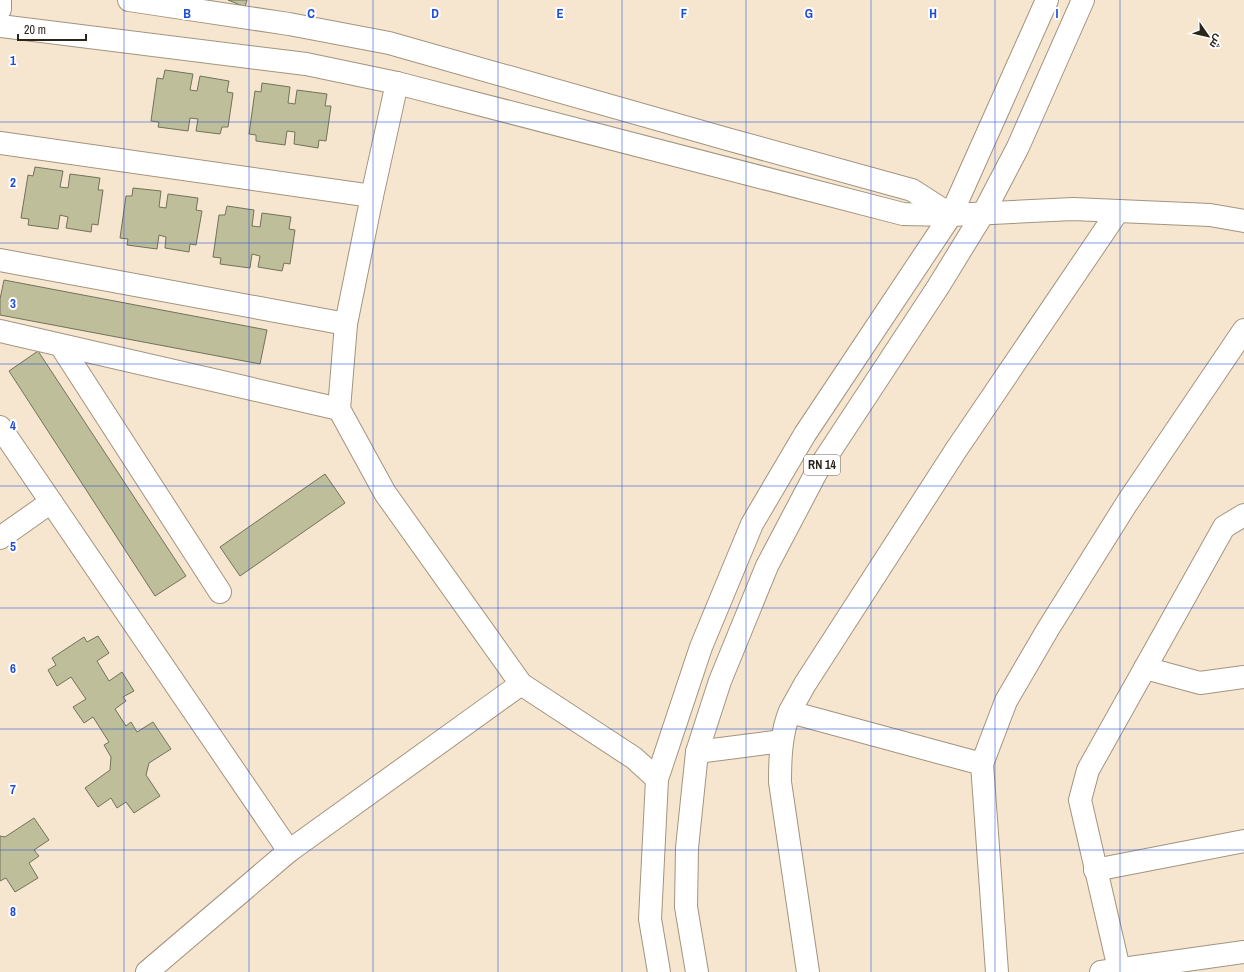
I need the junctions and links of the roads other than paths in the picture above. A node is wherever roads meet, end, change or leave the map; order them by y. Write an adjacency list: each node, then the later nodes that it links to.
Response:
1 (0, 0): 5 (street)
2 (129, 0): 12 (street)
3 (1047, 0): 12 (street)
4 (1083, 0): 11 (street, RN 14)
5 (0, 8)
6 (0, 26): 7 (street)
7 (397, 83): 9 (street); 12 (street)
8 (0, 143): 9 (street)
9 (372, 196): 15 (street)
10 (1118, 211): 11 (street); 13 (street); 28 (street)
11 (984, 212): 12 (street); 30 (street, RN 14)
12 (951, 215): 32 (street)
13 (1244, 221)
14 (0, 260): 15 (street)
15 (346, 324): 19 (street)
16 (1244, 330): 31 (street)
17 (0, 331): 18 (street)
18 (61, 346): 19 (street); 24 (street)
19 (340, 409): 27 (street)
20 (0, 427): 21 (street)
21 (51, 502): 23 (street); 34 (street)
22 (1244, 515): 25 (street)
23 (0, 538)
24 (220, 592)
25 (1145, 668): 26 (street); 35 (street)
26 (1244, 677)
27 (521, 684): 32 (street); 34 (street)
28 (790, 712): 29 (street); 31 (street)
29 (782, 741): 30 (street); 41 (street)
30 (697, 752): 40 (street, RN 14)
31 (982, 764): 42 (street)
32 (657, 779): 39 (street)
33 (1244, 841): 35 (street)
34 (289, 851): 38 (street)
35 (1095, 870): 37 (street)
36 (1244, 952): 37 (street)
37 (1110, 971)
38 (147, 972)
39 (659, 972)
40 (697, 972)
41 (808, 972)
42 (997, 972)

